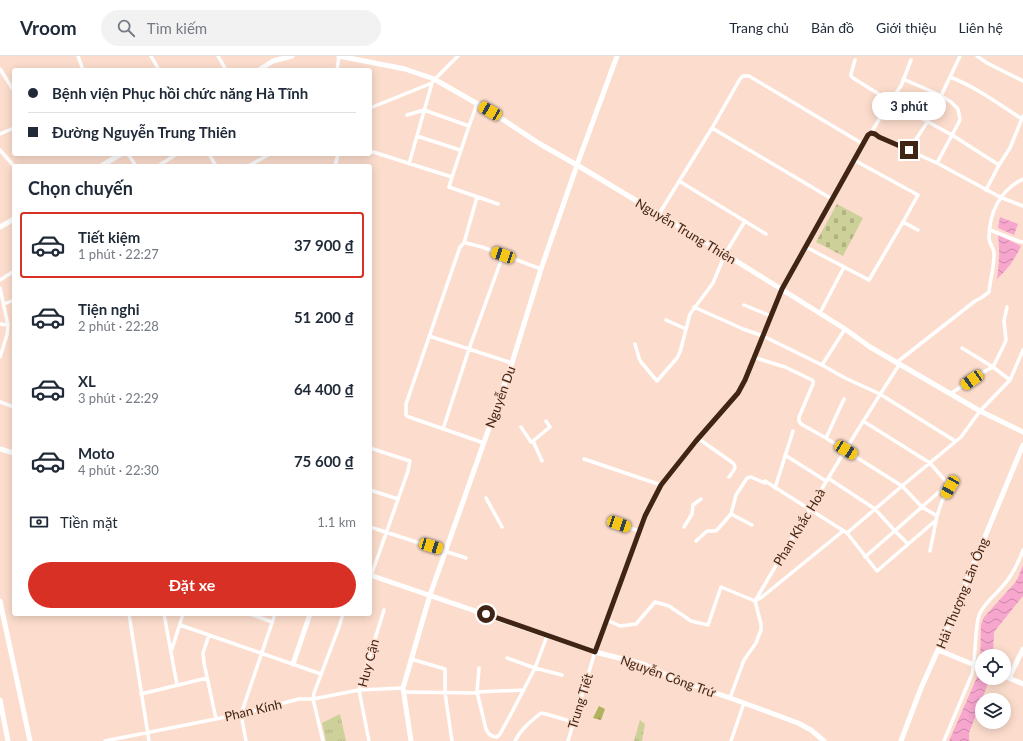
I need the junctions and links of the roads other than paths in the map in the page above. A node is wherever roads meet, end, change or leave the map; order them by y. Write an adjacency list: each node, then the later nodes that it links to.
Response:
1 (78, 56): 13 (street)
2 (151, 56): 14 (street)
3 (218, 56): 15 (street)
4 (292, 56): 10 (street)
5 (339, 56): 17 (street); 21 (street, Nguyễn Trung Thiên)
6 (458, 56): 21 (street)
7 (617, 56): 54 (street, Nguyễn Du)
8 (960, 56): 19 (street)
9 (977, 56): 22 (street)
10 (277, 58): 16 (street)
11 (856, 60): 25 (street)
12 (911, 60): 20 (street, Trung Tiết)
13 (82, 68)
14 (158, 68)
15 (225, 68)
16 (262, 68)
17 (337, 68)
18 (0, 69): 23 (street)
19 (950, 77): 24 (street); 30 (street)
20 (903, 79): 24 (street); 25 (street, Trung Tiết)
21 (433, 81): 26 (street, Nguyễn Trung Thiên); 27 (street); 28 (street)
22 (1023, 81)
23 (12, 88)
24 (941, 96): 31 (street); 38 (street)
25 (890, 101): 31 (street); 35 (street, Trung Tiết)
26 (477, 104): 32 (street); 54 (street, Nguyễn Trung Thiên)
27 (372, 107)
28 (424, 110): 29 (street); 32 (street); 37 (street)
29 (407, 115)
30 (1022, 117): 55 (street)
31 (928, 121): 38 (street); 42 (street)
32 (469, 126): 41 (street)
33 (712, 128): 39 (street); 58 (street); 62 (street)
34 (12, 129): 36 (street)
35 (870, 133): 39 (street, Trung Tiết); 42 (street)
36 (0, 134)
37 (417, 136): 41 (street); 53 (street)
38 (952, 136): 48 (street); 55 (street)
39 (863, 144): 47 (street, Trung Tiết)
40 (0, 150): 49 (street)
41 (460, 150): 56 (street)
42 (909, 150): 48 (street)
43 (372, 152): 53 (street)
44 (118, 156): 50 (street)
45 (174, 156): 51 (street)
46 (266, 156): 52 (street)
47 (854, 160): 62 (street, Trung Tiết); 68 (street)
48 (937, 163): 59 (street)
49 (12, 164)
50 (104, 164)
51 (161, 164)
52 (252, 164)
53 (409, 164): 56 (street)
54 (577, 165): 65 (street, Nguyễn Trung Thiên); 79 (street, Nguyễn Du)
55 (999, 165): 59 (street)
56 (452, 177): 60 (street)
57 (1023, 179): 61 (street)
58 (679, 181): 65 (street); 67 (street)
59 (986, 190): 61 (street)
60 (477, 197): 63 (street); 74 (street)
61 (1000, 197): 64 (street); 71 (street)
62 (832, 200): 75 (street, Trung Tiết)
63 (498, 204)
64 (1023, 206)
65 (659, 214): 76 (street, Nguyễn Trung Thiên)
66 (12, 220): 69 (street)
67 (745, 221): 72 (street); 76 (street)
68 (904, 222): 70 (street); 78 (street)
69 (0, 228)
70 (918, 230)
71 (990, 230): 73 (street); 105 (street, Phan Khắc Hoà)
72 (766, 234)
73 (1023, 242)
74 (464, 243): 77 (street); 96 (street)
75 (806, 247): 78 (street); 83 (street, Trung Tiết)
76 (725, 254): 83 (street, Nguyễn Trung Thiên); 87 (street)
77 (503, 255): 79 (street); 100 (street)
78 (844, 267): 89 (street)
79 (541, 269): 104 (street, Nguyễn Du)
80 (12, 272): 81 (street)
81 (0, 280)
82 (0, 288): 85 (street)
83 (782, 289): 89 (street, Nguyễn Trung Thiên); 90 (street, Trung Tiết)
84 (12, 301): 85 (street)
85 (4, 304): 93 (street)
86 (744, 305): 90 (street)
87 (694, 307): 94 (street); 97 (street)
88 (1007, 308): 107 (street)
89 (820, 313): 95 (street, Nguyễn Trung Thiên)
90 (771, 316): 97 (street, Trung Tiết)
91 (666, 320): 94 (street)
92 (0, 324): 93 (street)
93 (8, 325): 102 (street)
94 (686, 329): 98 (street)
95 (845, 329): 105 (street, Nguyễn Trung Thiên); 106 (street)
96 (429, 336): 100 (street); 118 (street)
97 (762, 336): 103 (street, Trung Tiết); 106 (street)
98 (635, 344)
99 (962, 348): 107 (street)
100 (469, 349): 104 (street); 118 (street)
101 (1023, 350): 108 (street)
102 (0, 357)
103 (753, 357): 121 (street); 122 (street, Trung Tiết)
104 (512, 363): 125 (street, Nguyễn Du)
105 (898, 364): 109 (street, Phan Khắc Hoà); 110 (street, Nguyễn Trung Thiên)
106 (822, 365): 109 (street)
107 (993, 367): 108 (street); 110 (street)
108 (1010, 380): 114 (street)
109 (880, 394): 116 (street, Phan Khắc Hoà); 124 (street)
110 (950, 394): 114 (street, Nguyễn Trung Thiên)
111 (844, 399): 121 (street)
112 (0, 402): 113 (street)
113 (12, 406)
114 (980, 411): 120 (street, Nguyễn Trung Thiên); 124 (street)
115 (546, 421): 123 (street)
116 (864, 421): 129 (street, Phan Khắc Hoà); 134 (street)
117 (521, 428): 123 (street)
118 (443, 429): 125 (street)
119 (793, 431): 131 (street)
120 (1023, 432)
121 (826, 438): 129 (street)
122 (699, 439): 135 (street); 139 (street, Trung Tiết)
123 (533, 441): 133 (street)
124 (955, 441): 134 (street)
125 (484, 443): 165 (street, Nguyễn Du)
126 (1023, 445): 190 (street, Hải Thượng Lãn Ông)
127 (0, 449): 130 (street)
128 (372, 449): 144 (street)
129 (846, 450): 136 (street, Phan Khắc Hoà); 140 (street)
130 (12, 453)
131 (785, 455): 136 (street); 141 (street)
132 (584, 459): 139 (street)
133 (542, 461)
134 (930, 463): 138 (street); 140 (street)
135 (729, 477)
136 (827, 479): 147 (street, Phan Khắc Hoà); 148 (street)
137 (765, 481): 141 (street)
138 (948, 484): 146 (street); 150 (street)
139 (661, 485): 157 (street, Trung Tiết)
140 (902, 486): 146 (street); 148 (street)
141 (775, 488): 147 (street); 149 (street)
142 (372, 491): 144 (street)
143 (486, 498): 154 (street)
144 (398, 499): 160 (street)
145 (700, 499): 155 (street)
146 (922, 507): 150 (street); 159 (street)
147 (809, 509): 158 (street); 173 (street, Phan Khắc Hoà)
148 (875, 509): 159 (street); 161 (street)
149 (731, 514): 153 (street); 162 (street)
150 (937, 516): 152 (street)
151 (608, 521): 157 (street)
152 (936, 521): 163 (street); 166 (street)
153 (752, 525)
154 (502, 527)
155 (684, 527)
156 (372, 528): 160 (street)
157 (639, 531): 182 (street, Trung Tiết)
158 (843, 531): 161 (street); 173 (street)
159 (895, 531): 163 (street); 168 (street)
160 (387, 533): 165 (street); 169 (street)
161 (847, 533): 168 (street)
162 (696, 541)
163 (908, 544): 168 (street)
164 (1023, 550): 187 (street)
165 (446, 551): 167 (street); 171 (street, Nguyễn Du)
166 (930, 551)
167 (466, 558)
168 (865, 558)
169 (372, 572)
170 (372, 575): 171 (street, Nguyễn Công Trứ)
171 (430, 595): 186 (street, Nguyễn Công Trứ); 194 (street, Nguyễn Du)
172 (0, 600): 222 (street)
173 (755, 601): 182 (street); 213 (street)
174 (384, 610): 207 (street, Huy Cận)
175 (128, 616): 212 (street)
176 (164, 616): 189 (street)
177 (182, 616): 184 (street)
178 (256, 616): 183 (street)
179 (274, 616): 183 (street)
180 (309, 616): 195 (street)
181 (342, 616): 201 (street)
182 (607, 620): 191 (street, Trung Tiết)
183 (272, 622): 192 (street)
184 (180, 624): 185 (street); 189 (street)
185 (209, 635): 192 (street); 203 (street)
186 (547, 636): 191 (street, Nguyễn Công Trứ); 198 (street)
187 (978, 649)
188 (1023, 649): 199 (street)
189 (171, 650): 206 (street)
190 (938, 650): 196 (street); 234 (street, Hải Thượng Lãn Ông)
191 (595, 652): 213 (street, Nguyễn Công Trứ); 219 (street, Trung Tiết)
192 (262, 653): 195 (street); 217 (street)
193 (507, 658): 198 (street)
194 (411, 659): 208 (street, Nguyễn Du); 211 (street)
195 (293, 664): 201 (street)
196 (975, 665)
197 (480, 668): 210 (street)
198 (535, 668): 202 (street); 209 (street)
199 (1011, 670)
200 (975, 671): 235 (street)
201 (321, 674): 214 (street)
202 (562, 675)
203 (207, 678): 206 (street); 218 (street)
204 (1011, 679): 205 (street)
205 (1023, 684)
206 (177, 685): 212 (street)
207 (359, 690): 208 (street, Phan Kính); 214 (street, Phan Kính); 227 (street, Huy Cận)
208 (403, 690): 211 (street, Phan Kính); 228 (street, Nguyễn Du)
209 (524, 690): 210 (street, Phan Kính); 210 (street)
210 (478, 692): 211 (street, Phan Kính)
211 (445, 693): 229 (street)
212 (141, 694): 220 (street)
213 (730, 698): 216 (street, Nguyễn Công Trứ)
214 (313, 699): 217 (street, Phan Kính); 226 (street)
215 (0, 700): 221 (street)
216 (744, 703): 232 (street); 233 (street, Nguyễn Công Trứ)
217 (241, 714): 218 (street, Phan Kính); 225 (street)
218 (216, 719): 220 (street, Phan Kính)
219 (573, 722): 230 (street); 231 (street, Trung Tiết)
220 (148, 732): 223 (street, Phan Kính); 224 (street)
221 (8, 741)
222 (30, 741)
223 (105, 741)
224 (149, 741)
225 (246, 741)
226 (323, 741)
227 (369, 741)
228 (411, 741)
229 (452, 741)
230 (515, 741)
231 (568, 741)
232 (731, 741)
233 (824, 741)
234 (901, 741)
235 (944, 741)

